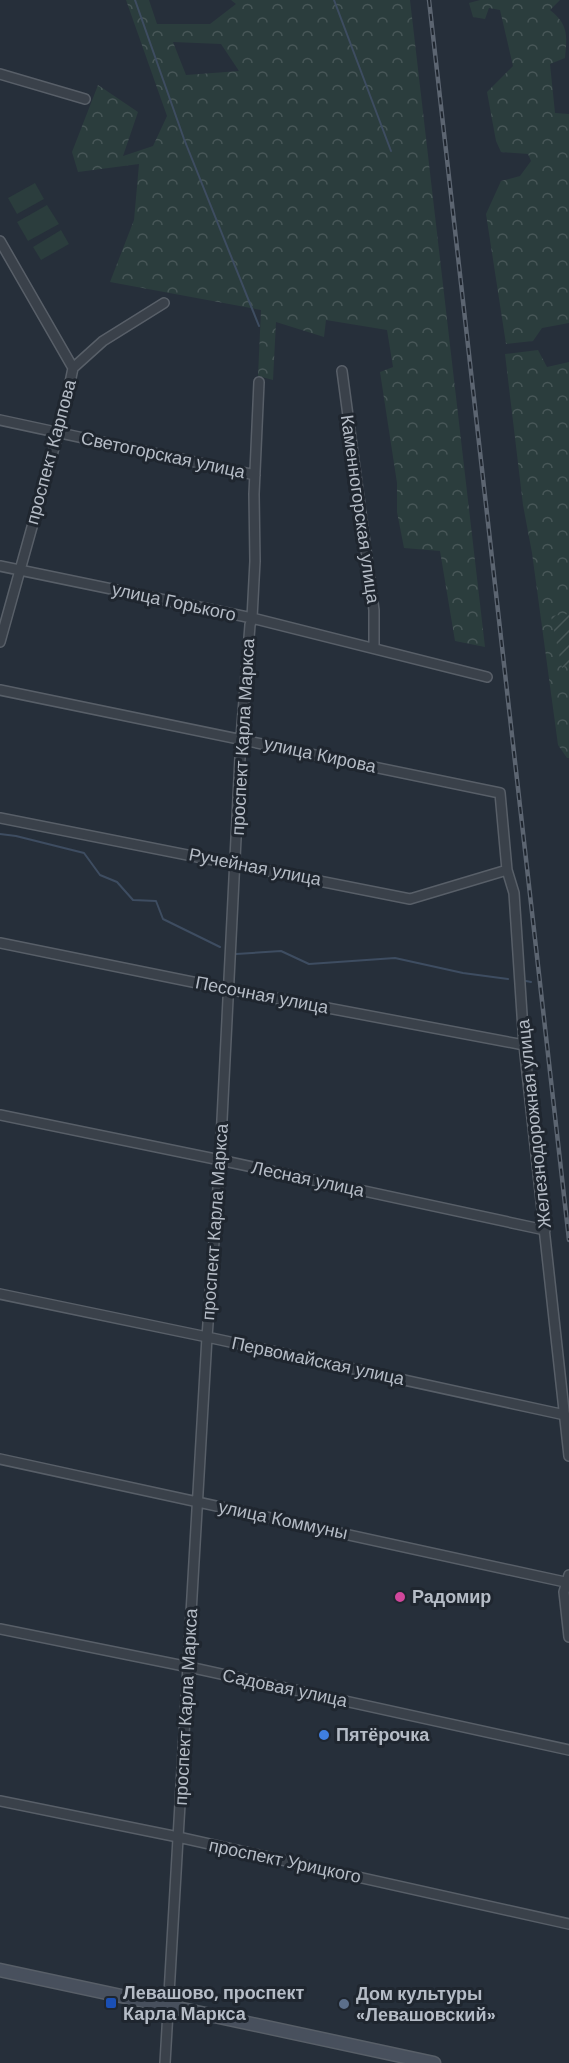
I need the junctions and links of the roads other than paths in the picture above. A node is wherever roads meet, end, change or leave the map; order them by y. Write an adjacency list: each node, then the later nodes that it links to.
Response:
1 (0, 74): 2 (street)
2 (85, 99)
3 (0, 241): 5 (street, проспект Карпова)
4 (164, 303): 5 (street)
5 (73, 368): 9 (street, проспект Карпова)
6 (342, 370): 15 (street, Каменногорская улица)
7 (259, 382): 10 (street, проспект Карла Маркса)
8 (0, 420): 9 (street, Светогорская улица)
9 (58, 432): 10 (street, Светогорская улица); 12 (street, проспект Карпова)
10 (255, 475): 13 (street, проспект Карла Маркса)
11 (0, 566): 12 (street, улица Горького)
12 (20, 570): 13 (street, улица Горького); 14 (street, проспект Карпова)
13 (252, 618): 15 (street, улица Горького); 18 (street, проспект Карла Маркса)
14 (0, 642)
15 (374, 647): 16 (street, улица Горького)
16 (486, 677)
17 (0, 690): 18 (street, улица Кирова)
18 (241, 738): 19 (street, улица Кирова); 21 (street, проспект Карла Маркса)
19 (500, 793): 22 (street, Железнодорожная улица)
20 (0, 818): 21 (street, Ручейная улица)
21 (236, 863): 22 (street, Ручейная улица); 24 (street, проспект Карла Маркса)
22 (507, 870): 25 (street, Железнодорожная улица)
23 (0, 943): 24 (street, Песочная улица)
24 (227, 989): 25 (street, Песочная улица); 27 (street, проспект Карла Маркса)
25 (524, 1045): 28 (street, Железнодорожная улица)
26 (0, 1115): 27 (street, Лесная улица)
27 (220, 1160): 28 (street, Лесная улица); 30 (street, проспект Карла Маркса)
28 (544, 1230): 31 (street, Железнодорожная улица)
29 (0, 1294): 30 (street, Первомайская улица)
30 (207, 1337): 31 (street, Первомайская улица); 34 (street, проспект Карла Маркса)
31 (565, 1415): 32 (street, Железнодорожная улица)
32 (569, 1456)
33 (0, 1459): 34 (street, улица Коммуны)
34 (197, 1501): 35 (street, улица Коммуны); 38 (street, проспект Карла Маркса)
35 (567, 1579): 37 (street)
36 (0, 1629): 38 (street, Садовая улица)
37 (569, 1637)
38 (189, 1667): 39 (street, Садовая улица); 41 (street, проспект Карла Маркса)
39 (569, 1749)
40 (0, 1801): 41 (street, проспект Урицкого)
41 (178, 1837): 42 (street, проспект Урицкого); 44 (street, проспект Карла Маркса)
42 (569, 1924)
43 (0, 1970): 44 (street)
44 (169, 2007): 45 (street, проспект Карла Маркса); 46 (street)
45 (165, 2063)
46 (434, 2063)

